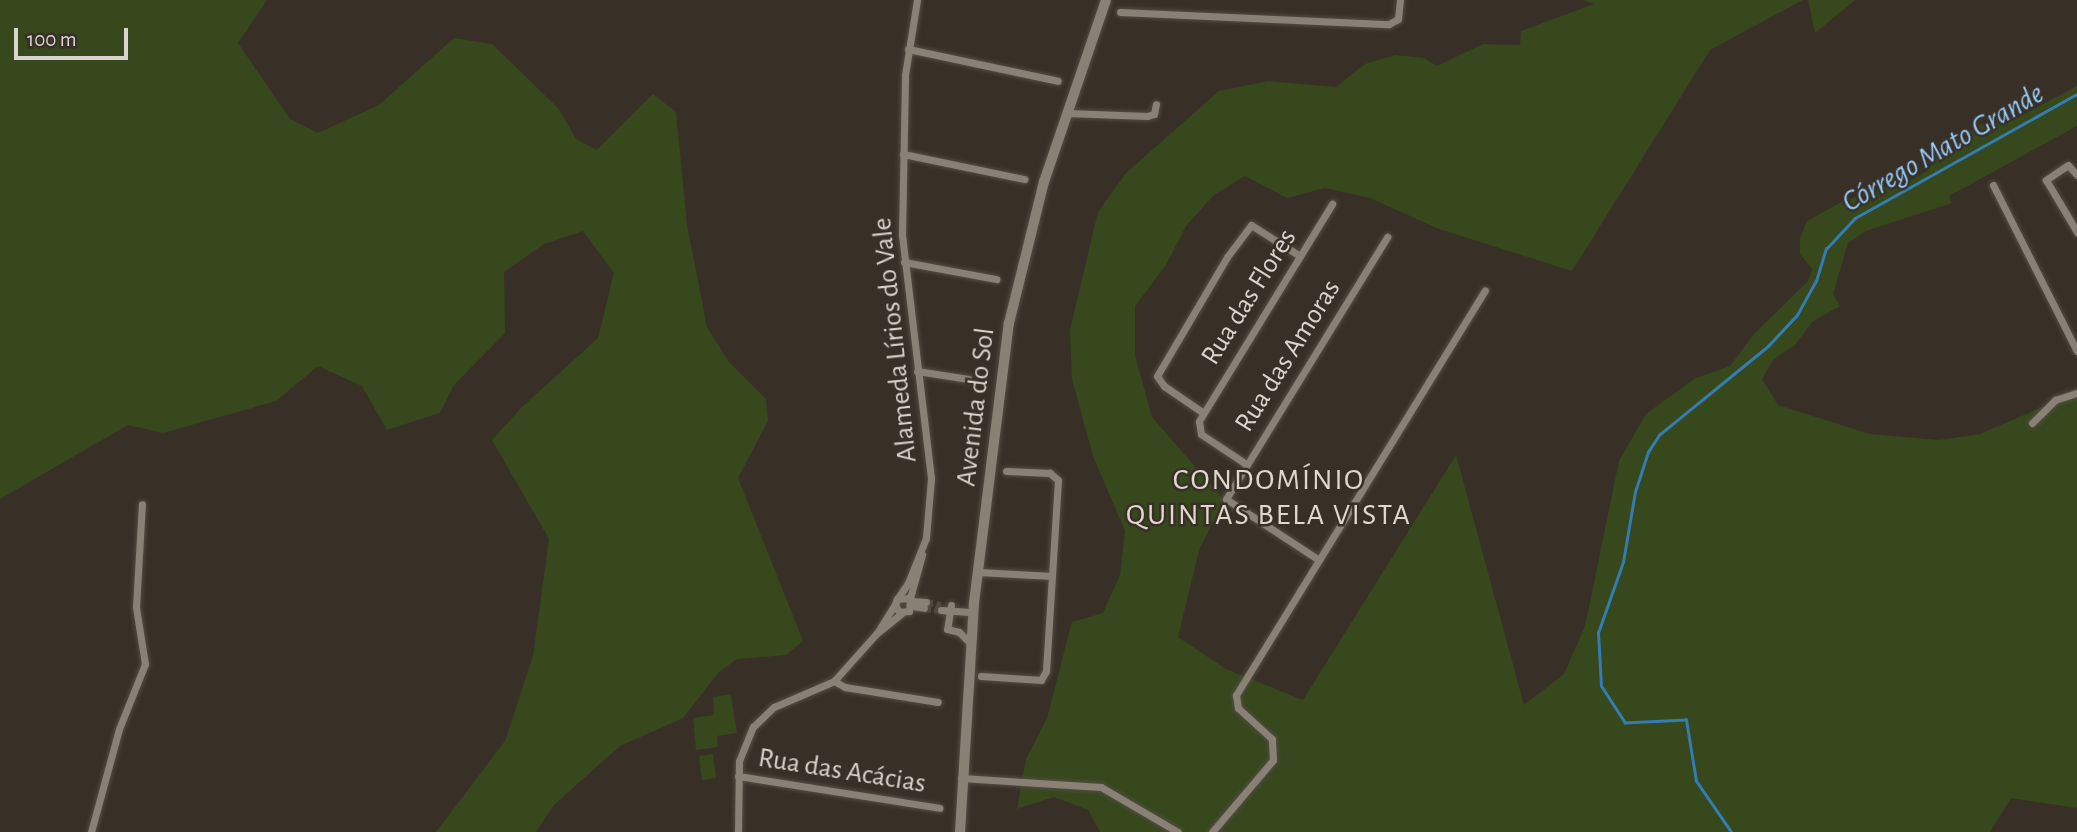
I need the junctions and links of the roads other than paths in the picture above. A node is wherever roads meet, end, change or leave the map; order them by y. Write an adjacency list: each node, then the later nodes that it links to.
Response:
1 (918, 0): 5 (street, Alameda Lírios do Vale)
2 (1106, 0): 8 (street, Avenida do Sol)
3 (1400, 0): 4 (street)
4 (1120, 12)
5 (908, 50): 6 (street); 9 (street, Alameda Lírios do Vale)
6 (1058, 81)
7 (1156, 104): 8 (street)
8 (1067, 113): 31 (street, Avenida do Sol)
9 (903, 154): 11 (street); 17 (street, Alameda Lírios do Vale)
10 (2077, 175): 14 (street)
11 (1024, 179)
12 (1993, 185): 20 (street)
13 (1332, 204): 16 (street, Rua das Flores)
14 (2077, 232)
15 (1387, 237): 26 (street, Rua das Amoras)
16 (1300, 256): 24 (street, Rua das Flores); 24 (street)
17 (904, 262): 18 (street); 21 (street, Alameda Lírios do Vale)
18 (996, 279)
19 (1485, 290): 30 (street)
20 (2077, 351)
21 (917, 371): 22 (street); 29 (street, Alameda Lírios do Vale)
22 (968, 379)
23 (2077, 393): 25 (street)
24 (1202, 412): 26 (street)
25 (2032, 423)
26 (1245, 464): 30 (street, Rua das Amoras)
27 (1006, 471): 32 (street)
28 (142, 504): 50 (street)
29 (922, 551): 33 (street, Alameda Lírios do Vale); 34 (street, Alameda Lírios do Vale)
30 (1319, 560): 54 (street)
31 (978, 572): 32 (street); 38 (street, Avenida do Sol)
32 (1052, 576): 44 (street)
33 (897, 600): 34 (street); 39 (street); 42 (street, Alameda Lírios do Vale)
34 (911, 602): 35 (street); 39 (street)
35 (925, 605)
36 (950, 606): 37 (street); 38 (street); 40 (street)
37 (941, 607)
38 (973, 608): 41 (street, Avenida do Sol)
39 (902, 613): 42 (street)
40 (947, 627): 41 (street); 43 (street)
41 (972, 629): 43 (street, Avenida do Sol)
42 (876, 634): 45 (street)
43 (971, 643): 48 (street, Avenida do Sol)
44 (981, 676)
45 (834, 681): 46 (street); 47 (street)
46 (938, 702)
47 (738, 776): 49 (street, Rua das Acácias); 51 (street)
48 (961, 778): 52 (street, Avenida do Sol); 53 (street)
49 (939, 808)
50 (91, 832)
51 (738, 832)
52 (960, 832)
53 (1178, 832)
54 (1212, 832)

